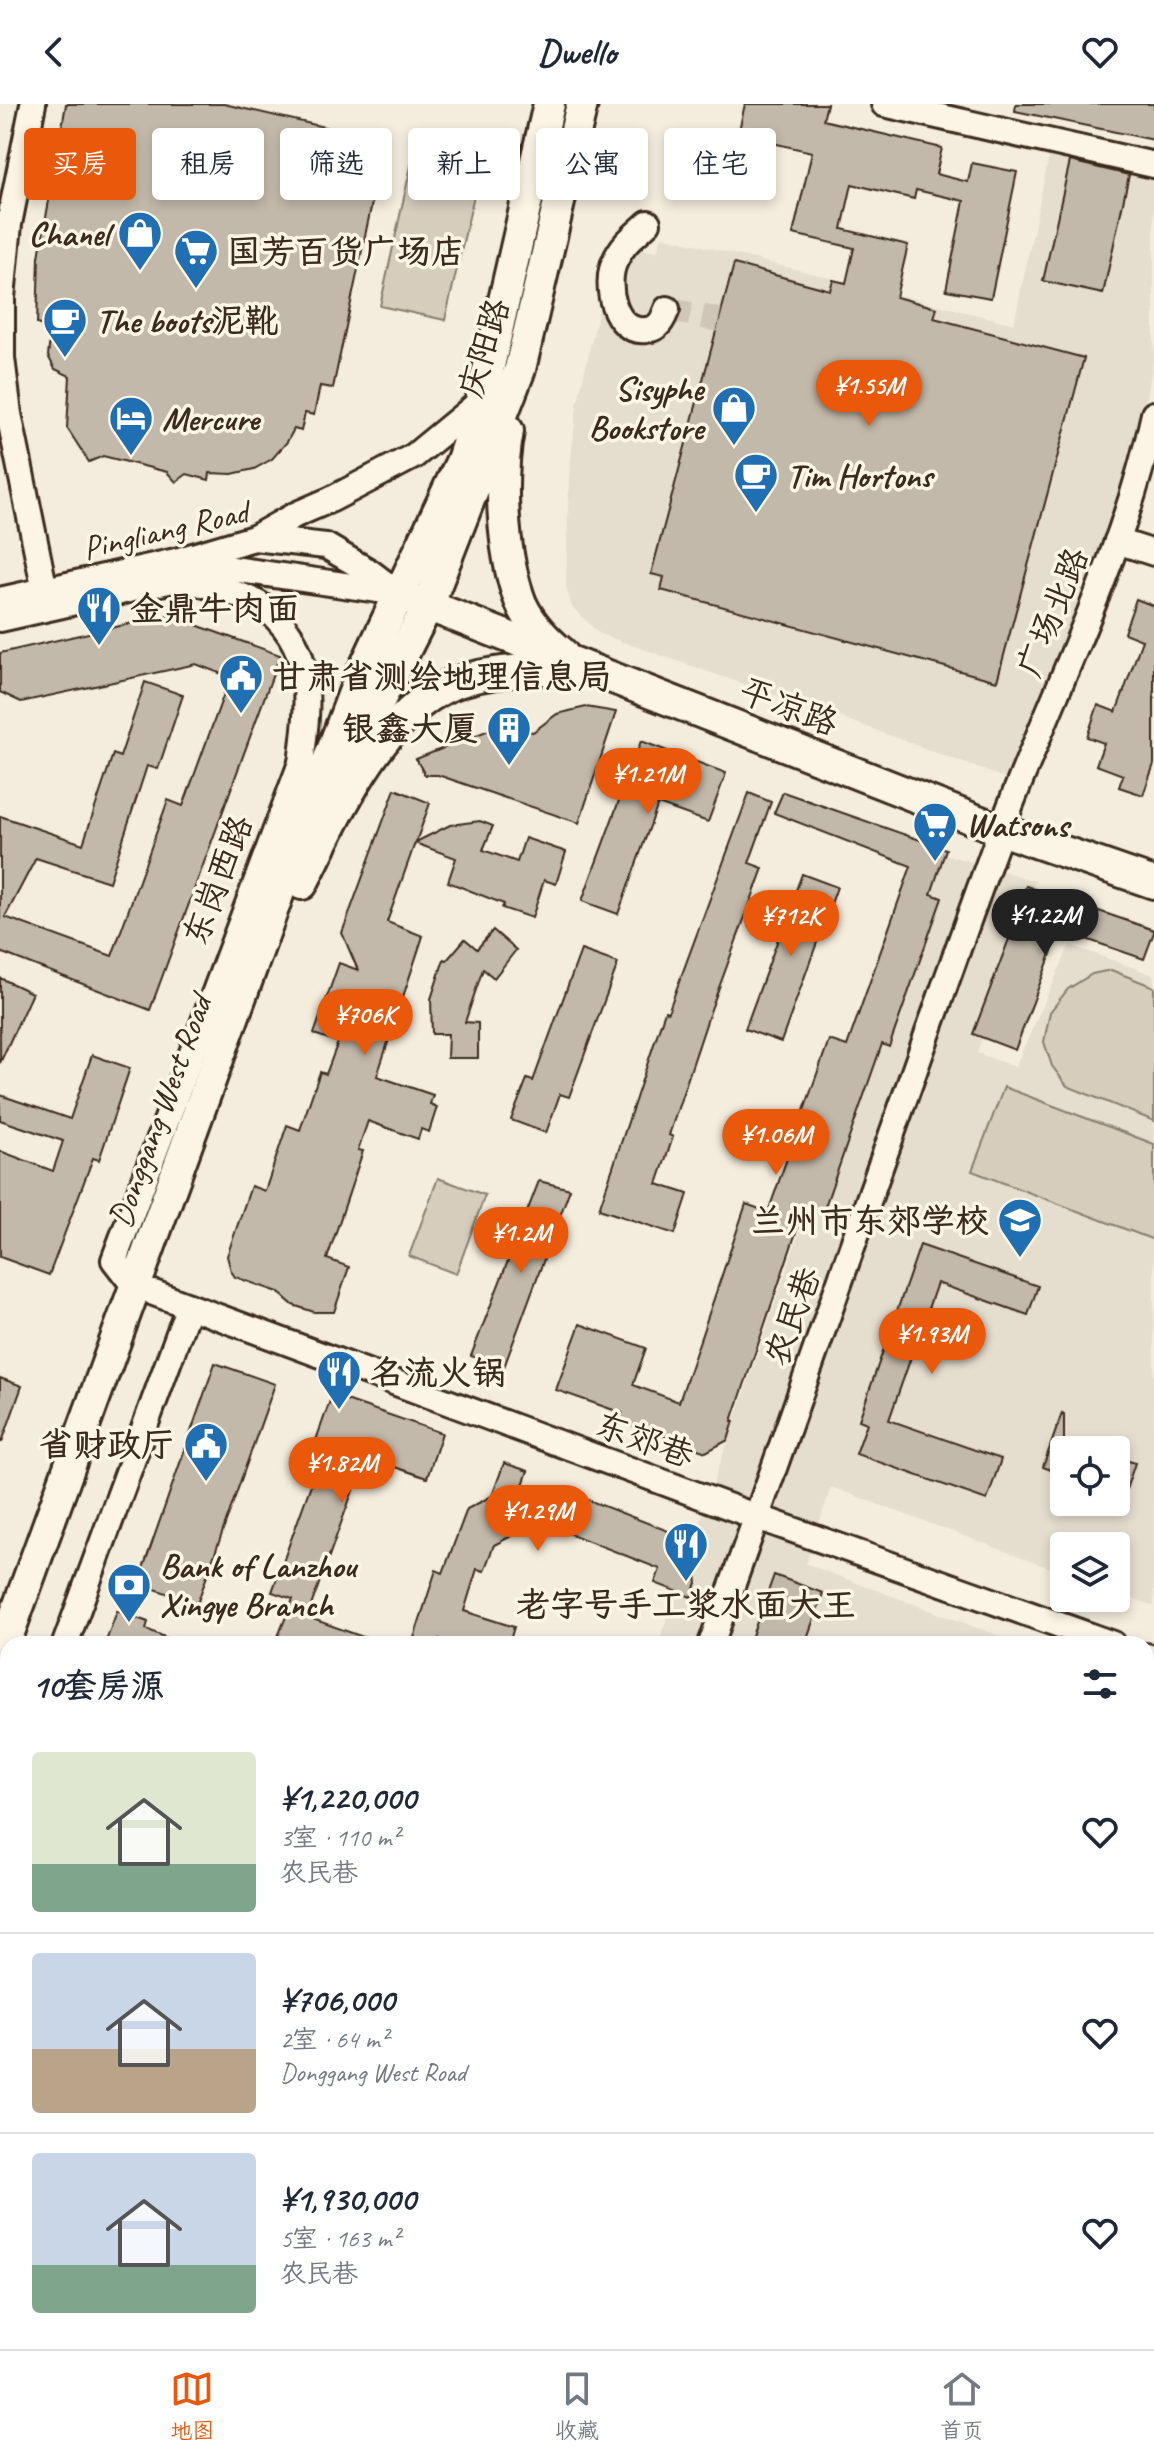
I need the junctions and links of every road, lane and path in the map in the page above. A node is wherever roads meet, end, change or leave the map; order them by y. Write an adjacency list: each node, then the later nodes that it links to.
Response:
1 (33, 104): 15 (street)
2 (549, 104): 9 (main road, 庆阳路)
3 (582, 104): 8 (main road, 庆阳路)
4 (884, 104): 5 (street)
5 (1154, 165)
6 (648, 223): 7 (street)
7 (667, 309)
8 (520, 369): 18 (main road, 庆阳路); 20 (main road)
9 (481, 401): 11 (street); 16 (main road, 庆阳路)
10 (1154, 414): 12 (street, 广场北路)
11 (254, 538): 15 (street, Pingliang Road); 16 (street, Pingliang Road)
12 (1117, 541): 13 (street); 22 (street, 广场北路)
13 (1154, 553)
14 (180, 578): 16 (street, Pingliang Road); 19 (street); 21 (street)
15 (45, 591): 17 (street, Pingliang Road)
16 (399, 594): 18 (main road, 平凉路); 24 (main road, Donggang West Road)
17 (0, 600)
18 (428, 605): 20 (main road, 平凉路); 24 (main road)
19 (0, 619)
20 (596, 671): 22 (main road, 平凉路); 24 (main road)
21 (301, 763): 24 (street); 25 (street, 东岗西路)
22 (1001, 830): 23 (main road, 平凉路); 27 (street, 农民巷)
23 (1153, 879)
24 (293, 881): 25 (main road, Donggang West Road)
25 (145, 1290): 26 (street, 东郊巷); 28 (main road, Donggang West Road); 29 (main road, Donggang West Road)
26 (189, 1306): 27 (street, 东郊巷); 30 (street)
27 (757, 1517): 31 (street, 农民巷); 32 (street, 东郊巷)
28 (8, 1636)
29 (29, 1636)
30 (68, 1636)
31 (714, 1636)
32 (1091, 1636)

